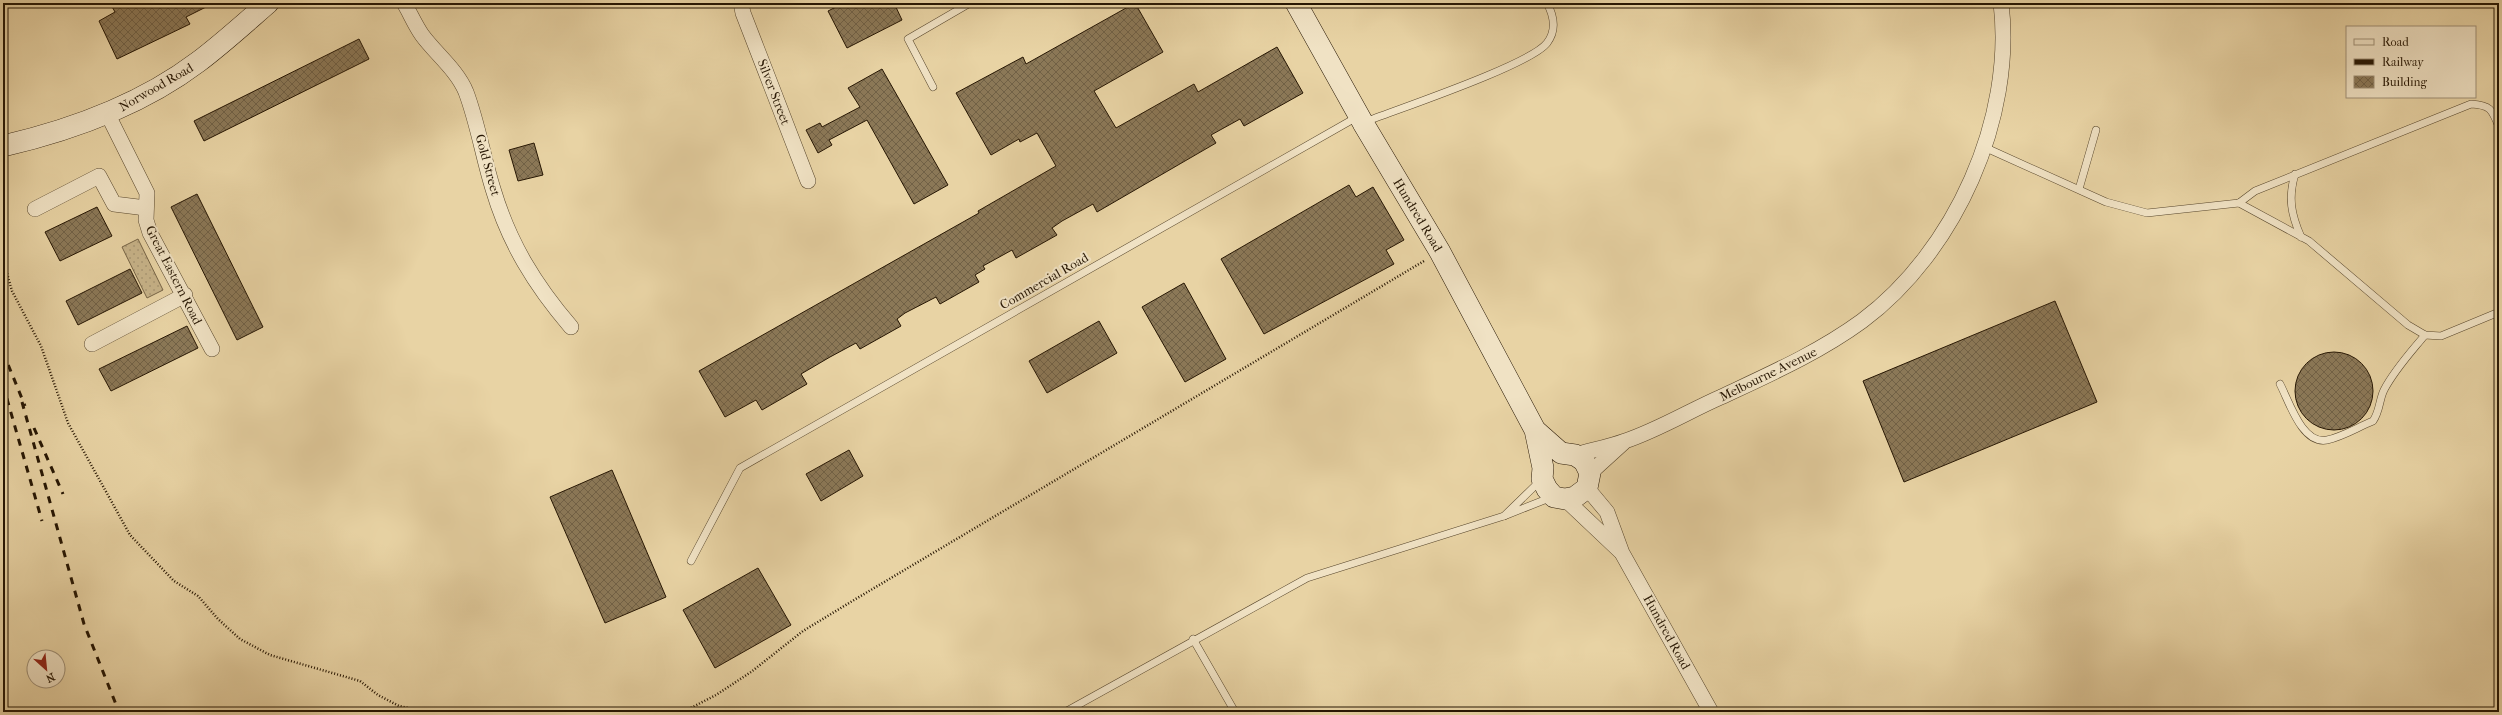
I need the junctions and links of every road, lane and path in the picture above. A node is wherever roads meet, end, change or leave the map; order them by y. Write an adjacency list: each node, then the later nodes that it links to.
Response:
1 (268, 3): 9 (street, Norwood Road)
2 (404, 3): 26 (street, Gold Street)
3 (741, 3): 16 (street, Silver Street)
4 (970, 3): 8 (lane)
5 (1296, 3): 10 (street, Hundred Road)
6 (1547, 3): 10 (lane, Commercial Road)
7 (2001, 3): 14 (street, Melbourne Avenue)
8 (933, 88)
9 (107, 114): 13 (street, Norwood Road); 19 (street, Great Eastern Road)
10 (1361, 119): 22 (street, Hundred Road); 39 (lane, Commercial Road)
11 (2499, 127): 15 (lane)
12 (2096, 130): 17 (lane)
13 (3, 146)
14 (1984, 147): 17 (lane); 32 (street, Melbourne Avenue)
15 (2295, 174): 18 (lane); 21 (lane)
16 (808, 181)
17 (2079, 189): 18 (lane)
18 (2239, 202): 21 (lane)
19 (146, 208): 20 (street); 24 (street, Great Eastern Road)
20 (34, 209)
21 (2301, 237): 27 (lane)
22 (1440, 252): 31 (street, Hundred Road); 42 (path)
23 (3, 259): 41 (path)
24 (185, 295): 28 (street); 29 (street, Great Eastern Road)
25 (2499, 312): 27 (lane)
26 (571, 327)
27 (2425, 335): 30 (lane)
28 (92, 344)
29 (212, 349)
30 (2280, 384)
31 (1535, 430): 33 (street, Hundred Road); 34 (street, Hundred Road)
32 (1625, 441): 33 (street, Melbourne Avenue); 35 (street, Melbourne Avenue)
33 (1568, 454): 34 (street); 35 (street, Hundred Road)
34 (1543, 473): 36 (street, Hundred Road); 37 (lane)
35 (1588, 480): 36 (street); 38 (street, Hundred Road)
36 (1560, 498): 37 (lane); 38 (street, Hundred Road)
37 (1504, 516): 40 (lane)
38 (1622, 553): 45 (street, Hundred Road)
39 (691, 561)
40 (1193, 639): 43 (lane); 44 (lane)
41 (471, 712)
42 (683, 712)
43 (1065, 712)
44 (1235, 712)
45 (1711, 712)

